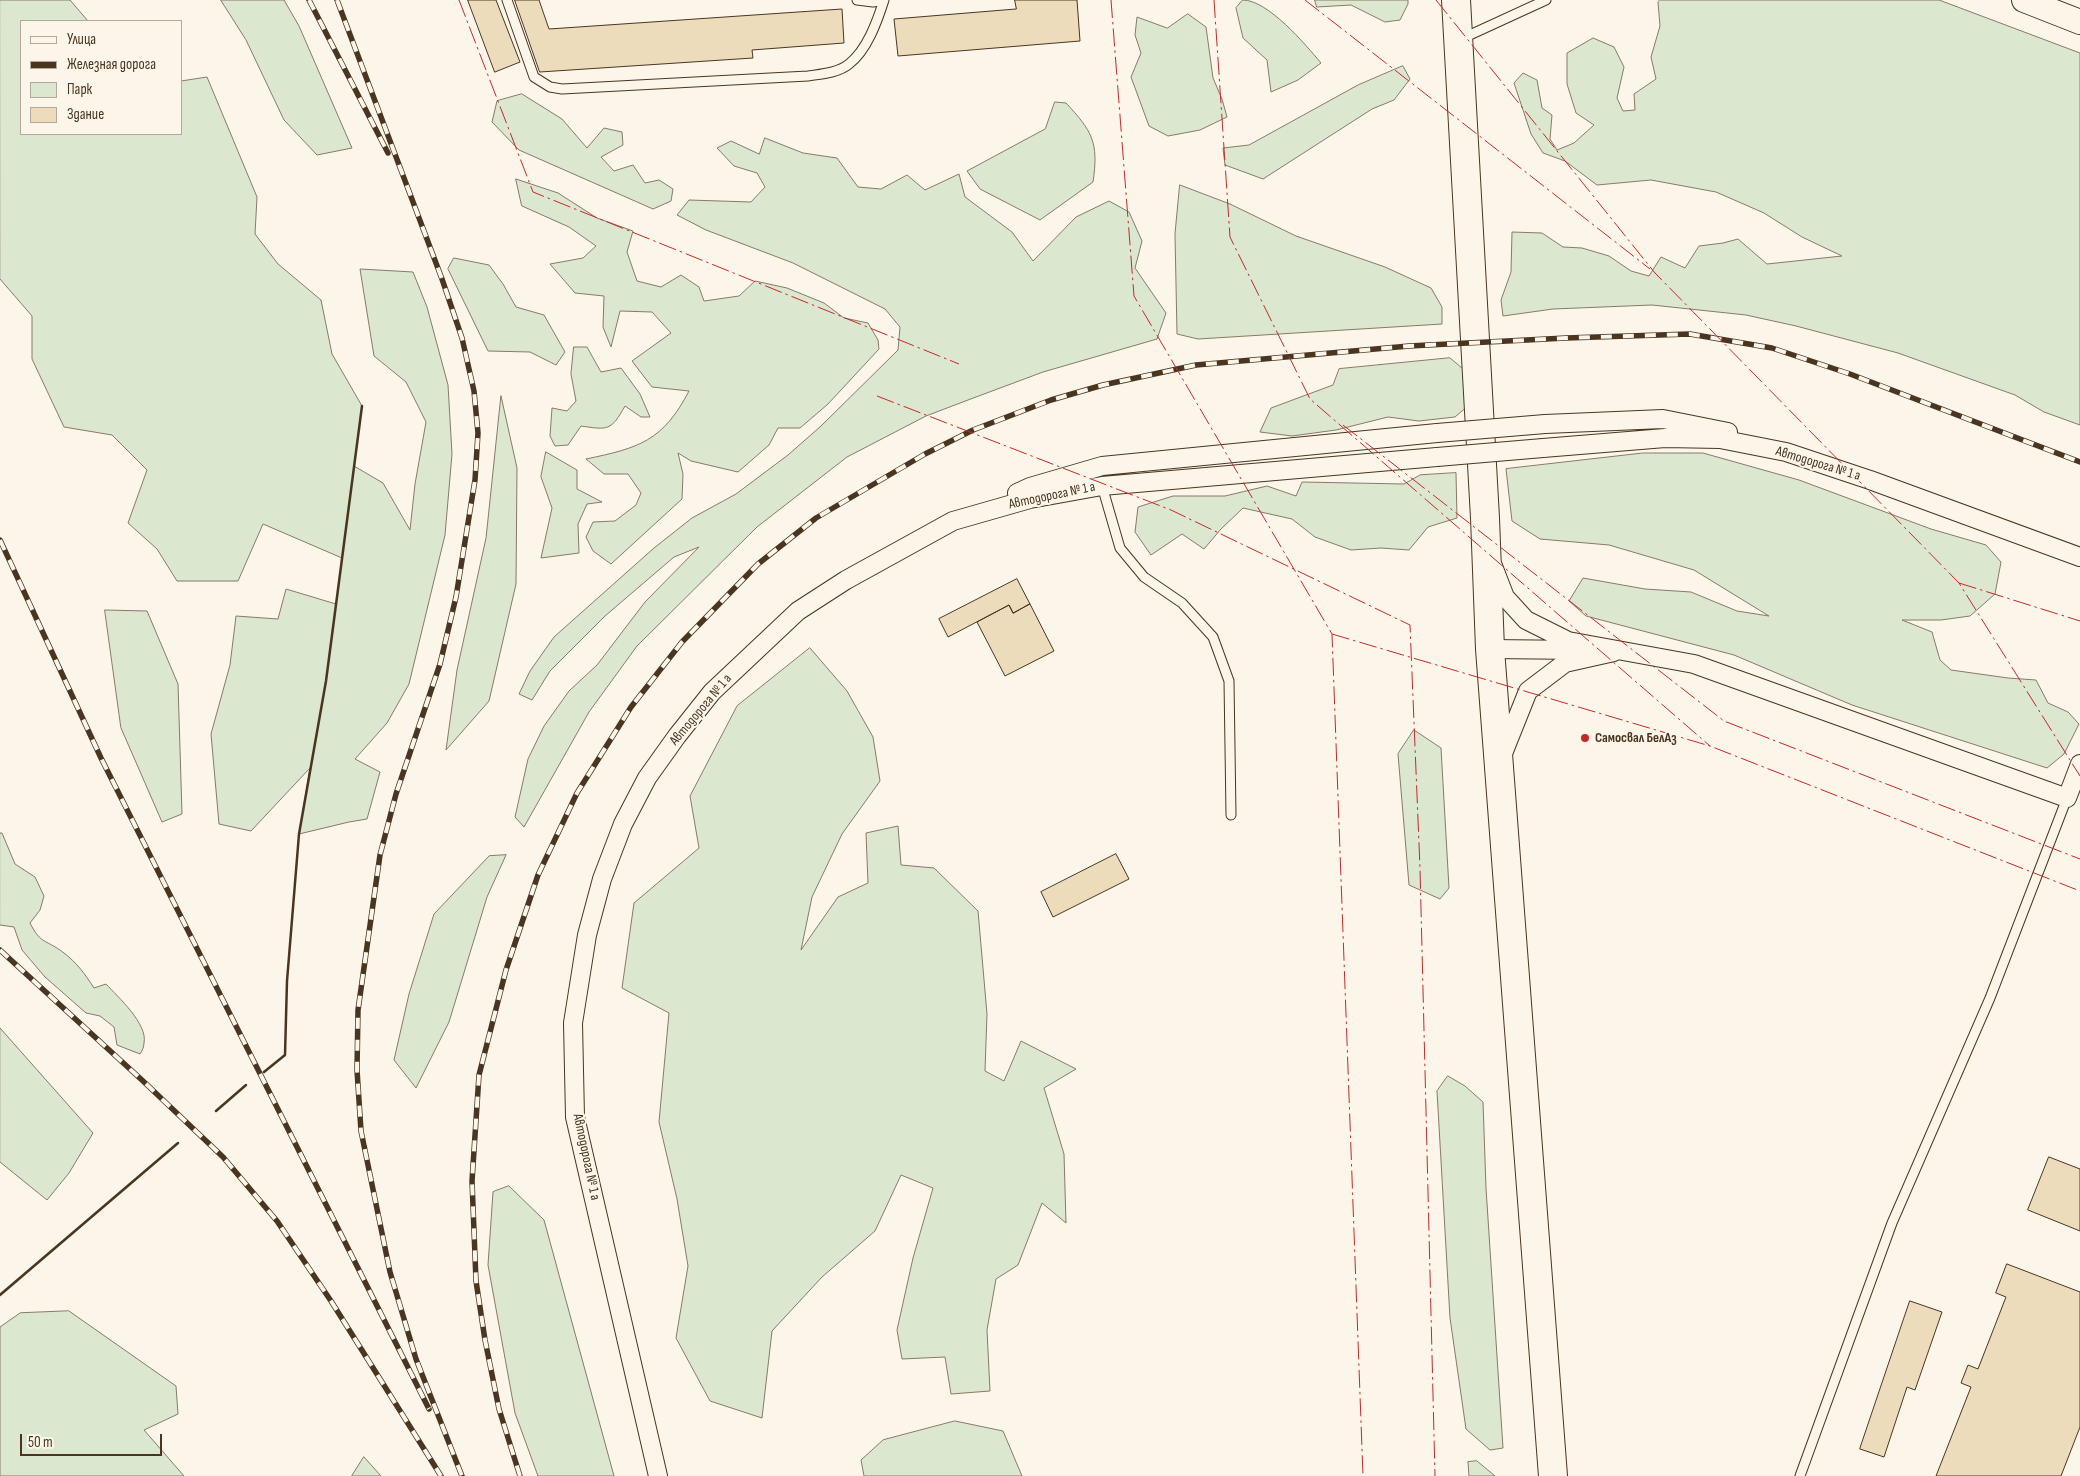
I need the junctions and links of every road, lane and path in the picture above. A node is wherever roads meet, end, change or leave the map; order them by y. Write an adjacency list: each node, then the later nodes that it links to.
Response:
1 (507, 0): 3 (lane)
2 (859, 0): 3 (lane)
3 (883, 0)
4 (1456, 0): 8 (highway)
5 (1546, 0): 8 (lane)
6 (2024, 0): 7 (street)
7 (2080, 22)
8 (1459, 40): 12 (highway)
9 (1786, 452): 10 (street, Автодорога № 1 а, bridge); 11 (street, bridge); 13 (street, Автодорога № 1 а)
10 (1102, 486): 11 (street, Автодорога № 1 а); 19 (lane)
11 (953, 522): 20 (street, Автодорога № 1 а)
12 (1486, 546): 14 (highway); 15 (street)
13 (2080, 557)
14 (1490, 649): 15 (street); 16 (highway)
15 (1624, 650): 16 (street); 18 (street)
16 (1498, 763): 21 (highway)
17 (2080, 764): 18 (street)
18 (2067, 798): 22 (lane)
19 (1231, 815)
20 (658, 1476)
21 (1553, 1476)
22 (1800, 1476)

